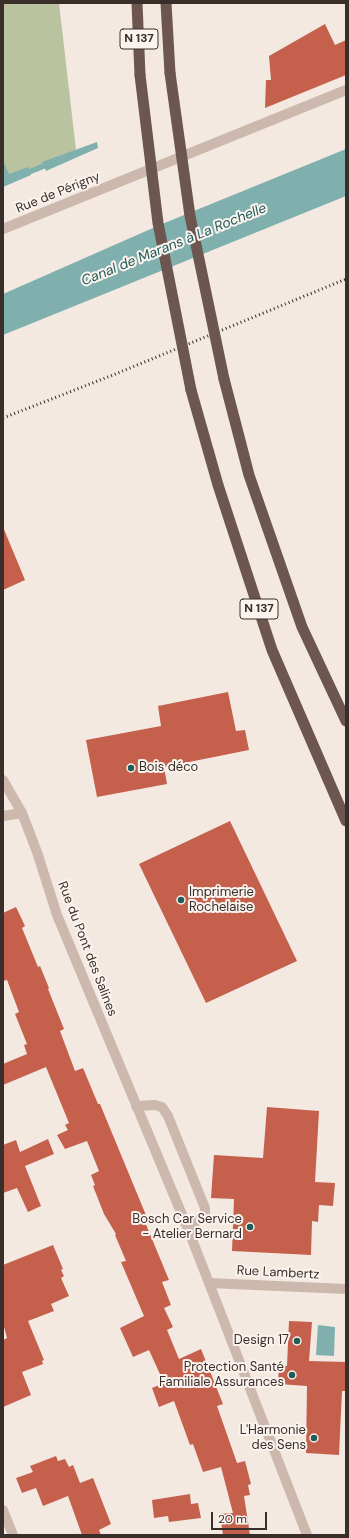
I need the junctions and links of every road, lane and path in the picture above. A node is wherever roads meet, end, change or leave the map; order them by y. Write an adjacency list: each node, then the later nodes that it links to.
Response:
1 (137, 3): 9 (highway, N 137, bridge)
2 (166, 3): 5 (highway, N 137, bridge)
3 (346, 90): 4 (street, Rue de Périgny)
4 (3, 229)
5 (346, 721)
6 (3, 780): 7 (street, Rue du Pont des Salines)
7 (22, 813): 8 (street); 10 (street, Rue du Pont des Salines)
8 (3, 816)
9 (346, 821)
10 (136, 1106): 11 (street, Rue du Pont des Salines); 11 (street)
11 (188, 1229): 12 (street, Rue du Pont des Salines)
12 (209, 1283): 13 (street, Rue Lambertz); 16 (street, Rue du Pont des Salines)
13 (346, 1289)
14 (3, 1510): 15 (street)
15 (13, 1535)
16 (307, 1535)

